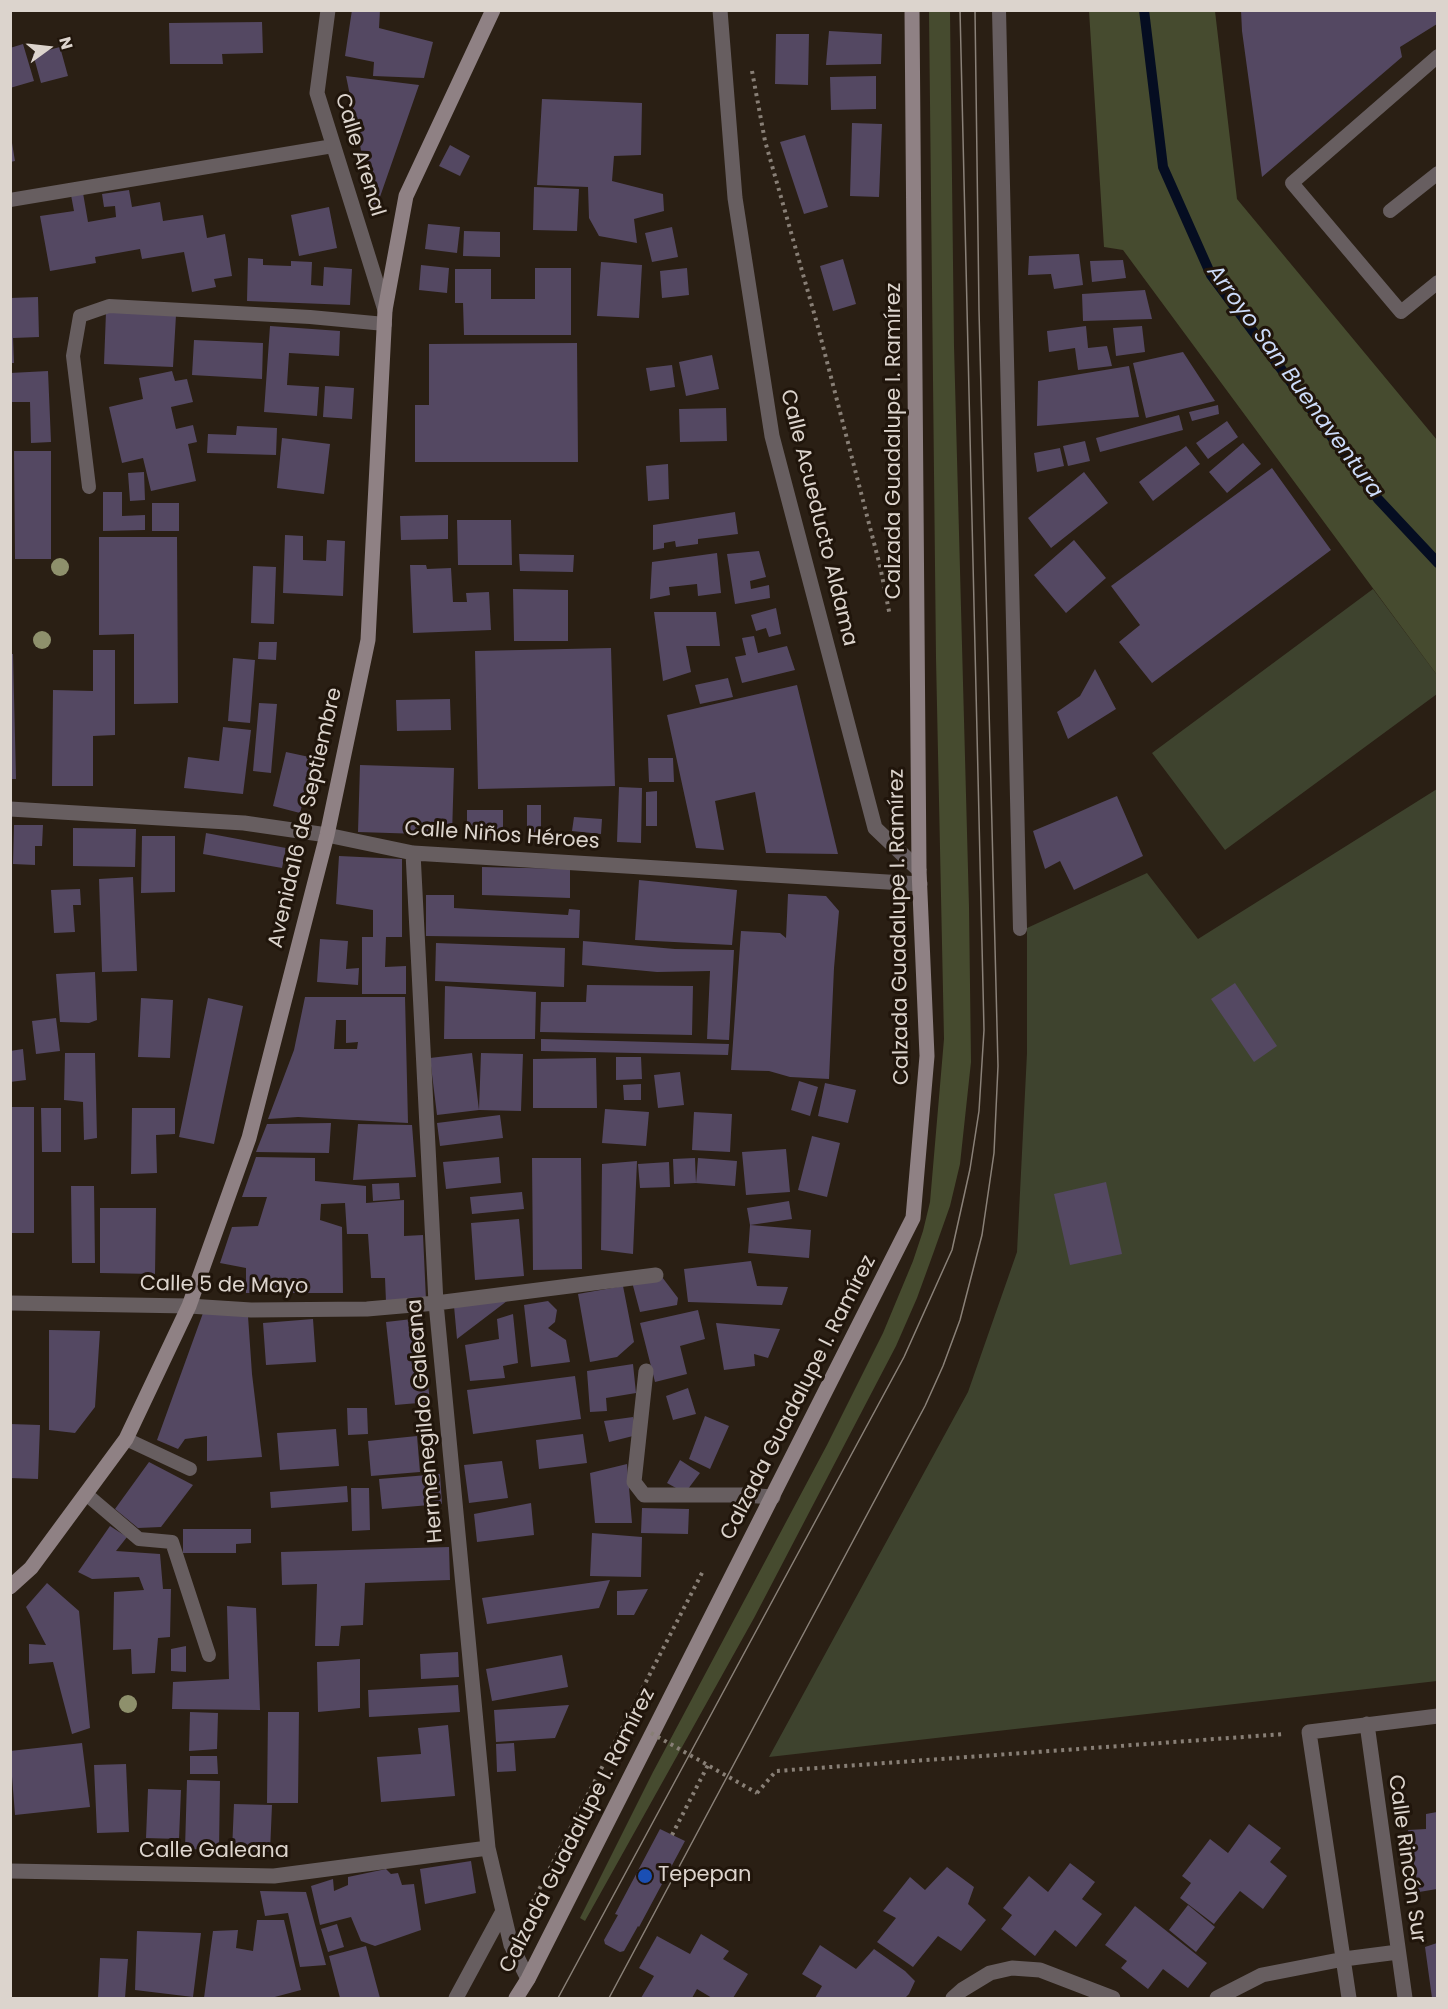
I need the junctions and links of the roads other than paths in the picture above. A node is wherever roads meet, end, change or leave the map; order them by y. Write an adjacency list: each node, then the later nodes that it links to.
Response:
1 (328, 10): 7 (street, Calle Arenal)
2 (493, 10): 12 (main road, Avenida16 de Septiembre)
3 (720, 10): 17 (street, Calle Acueducto Aldama)
4 (912, 10): 17 (main road, Calzada Guadalupe I. Ramírez)
5 (999, 10): 18 (lane)
6 (1437, 56): 11 (lane)
7 (333, 146): 9 (lane); 12 (street, Calle Arenal)
8 (1437, 173): 10 (lane)
9 (10, 200)
10 (1390, 211)
11 (1437, 282)
12 (385, 317): 13 (lane); 15 (main road, Avenida16 de Septiembre)
13 (88, 487)
14 (10, 809): 15 (street, Calle Niños Héroes)
15 (327, 835): 16 (street, Calle Niños Héroes); 22 (main road, Avenida16 de Septiembre)
16 (412, 853): 17 (street, Calle Niños Héroes); 21 (street, Hermenegildo Galeana)
17 (919, 877): 27 (main road, Calzada Guadalupe I. Ramírez)
18 (1020, 929)
19 (656, 1275): 21 (street, Calle 5 de Mayo)
20 (10, 1303): 22 (street, Calle 5 de Mayo)
21 (436, 1303): 22 (street, Calle 5 de Mayo); 32 (street, Hermenegildo Galeana)
22 (189, 1306): 24 (main road, Avenida16 de Septiembre)
23 (646, 1371): 27 (street)
24 (126, 1439): 25 (lane); 26 (main road, Avenida16 de Septiembre)
25 (190, 1468)
26 (86, 1494): 28 (main road, Avenida16 de Septiembre); 29 (lane)
27 (773, 1497): 37 (main road, Calzada Guadalupe I. Ramírez)
28 (10, 1587)
29 (209, 1655)
30 (1437, 1716): 31 (street)
31 (1366, 1724): 35 (street, Calle Rincón Sur); 36 (street)
32 (488, 1848): 33 (street, Calle Galeana); 34 (street, Hermenegildo Galeana)
33 (10, 1871)
34 (503, 1911): 37 (street, Hermenegildo Galeana); 38 (street)
35 (1398, 1952): 36 (street); 44 (street, Calle Rincón Sur)
36 (1344, 1959): 42 (street); 43 (street)
37 (528, 1979): 39 (main road, Calzada Guadalupe I. Ramírez)
38 (456, 1998)
39 (516, 1998)
40 (953, 1998): 41 (street)
41 (1113, 1998)
42 (1217, 1998)
43 (1349, 1998)
44 (1405, 1998)

